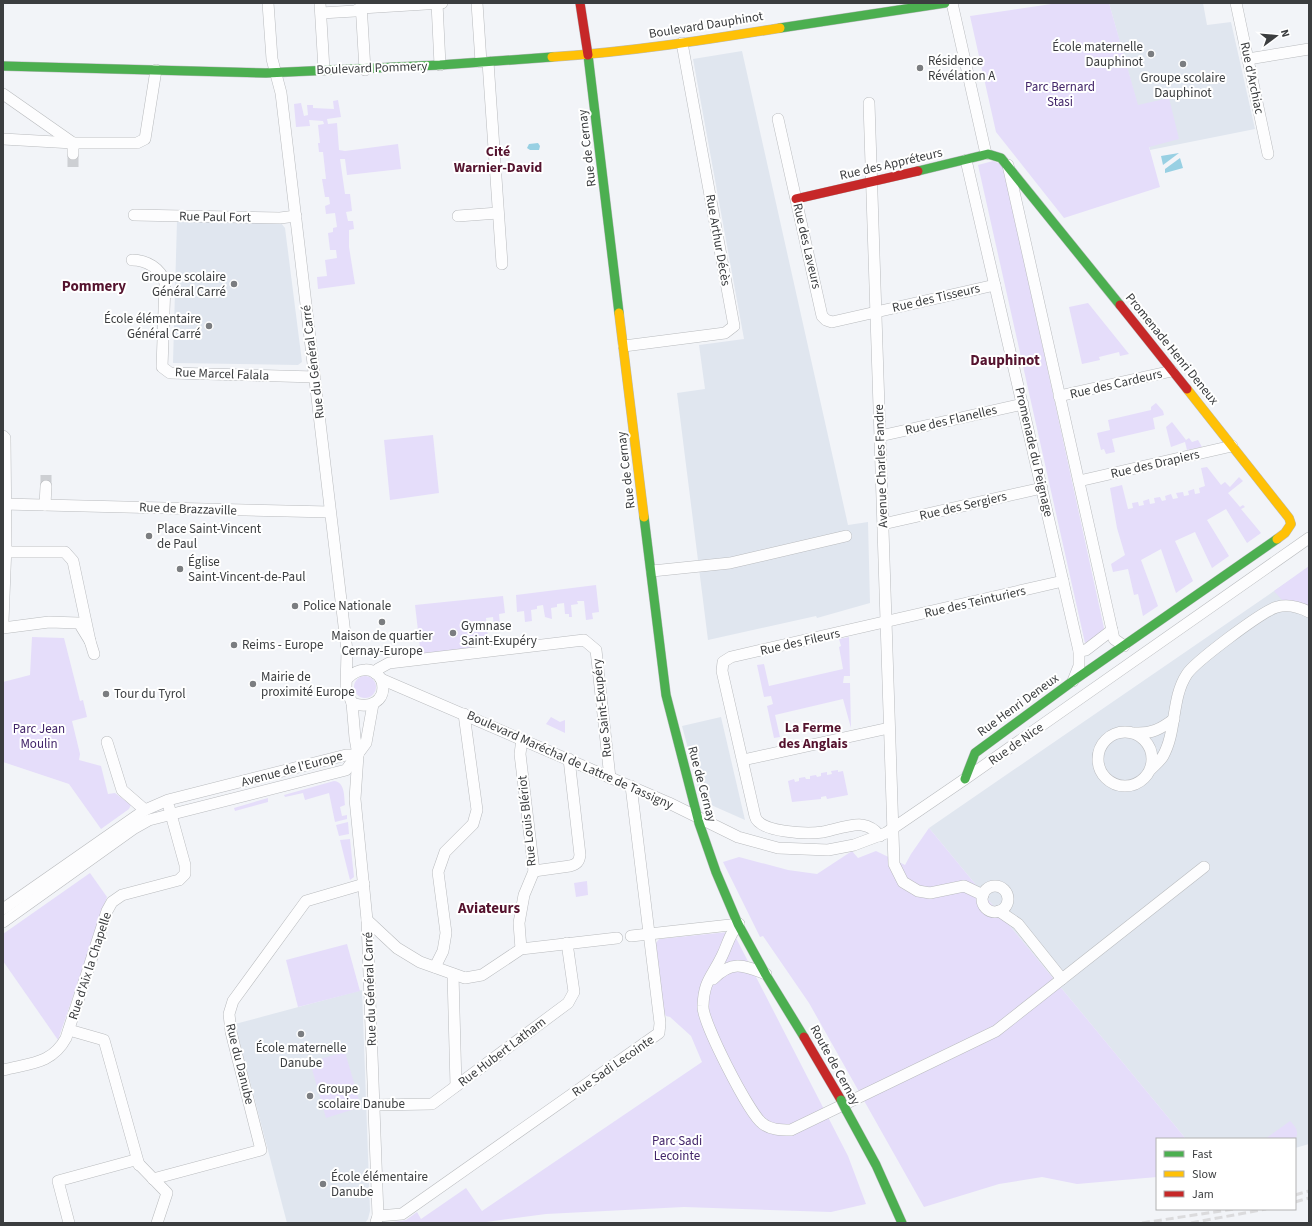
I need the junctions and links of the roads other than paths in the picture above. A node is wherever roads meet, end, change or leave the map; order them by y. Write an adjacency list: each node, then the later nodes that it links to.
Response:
1 (268, 3): 22 (street, Rue du Général Carré)
2 (437, 3): 3 (street); 9 (street); 17 (street)
3 (442, 3)
4 (477, 3): 16 (street)
5 (580, 3): 14 (main road, Rue de Cernay)
6 (945, 3): 11 (main road, Boulevard Dauphinot)
7 (952, 3): 28 (street)
8 (1236, 3): 15 (street, Rue d'Archiac)
9 (361, 6): 10 (street); 21 (street)
10 (321, 8): 20 (street)
11 (868, 9): 12 (main road, Boulevard Dauphinot)
12 (682, 43): 14 (main road, Boulevard Dauphinot); 42 (street, Rue Arthur Décès)
13 (1309, 49): 15 (street)
14 (588, 55): 16 (main road, Boulevard Pommery); 42 (main road, Rue de Cernay)
15 (1248, 59): 29 (street, Rue d'Archiac)
16 (485, 62): 17 (main road, Boulevard Pommery); 34 (street)
17 (440, 65): 21 (main road, Boulevard Pommery)
18 (3, 66): 19 (main road, Boulevard Pommery)
19 (156, 70): 22 (main road, Boulevard Pommery); 27 (street)
20 (324, 70): 21 (main road, Boulevard Pommery); 22 (main road, Boulevard Pommery)
21 (365, 70)
22 (276, 73): 36 (street, Rue du Général Carré)
23 (3, 94): 27 (street)
24 (869, 103): 32 (street, Avenue Charles Fandre)
25 (778, 119): 33 (street, Rue des Laveurs)
26 (3, 139): 27 (street)
27 (73, 148)
28 (988, 154): 30 (main road, Rue des Appréteurs); 31 (main road)
29 (1268, 154)
30 (966, 160): 32 (main road, Rue des Appréteurs); 40 (street, Promenade du Peignage)
31 (1007, 163): 43 (main road, Promenade Henri Deneux); 45 (street)
32 (872, 182): 33 (main road, Rue des Appréteurs); 41 (street, Avenue Charles Fandre)
33 (796, 199): 41 (street, Rue des Laveurs)
34 (498, 212): 37 (street); 39 (street)
35 (134, 215): 36 (street, Rue Paul Fort)
36 (296, 216): 44 (street, Rue du Général Carré)
37 (458, 216)
38 (132, 260): 44 (street, Rue Marcel Falala)
39 (502, 264)
40 (995, 285): 41 (street, Rue des Tisseurs); 46 (street, Promenade du Peignage)
41 (876, 312): 48 (street, Avenue Charles Fandre)
42 (624, 346): 61 (main road, Rue de Cernay)
43 (1172, 371): 45 (street, Rue des Cardeurs); 49 (main road, Promenade Henri Deneux)
44 (315, 377): 55 (street, Rue du Général Carré)
45 (1059, 396): 50 (street)
46 (1023, 404): 48 (street, Rue des Flanelles); 52 (street, Promenade du Peignage)
47 (3, 436): 53 (street)
48 (880, 436): 56 (street, Avenue Charles Fandre)
49 (1232, 446): 50 (street, Rue des Drapiers); 59 (main road, Promenade Henri Deneux)
50 (1078, 481): 69 (street)
51 (46, 486): 54 (street)
52 (1042, 488): 56 (street, Rue des Sergiers); 62 (street, Promenade du Peignage)
53 (4, 504): 54 (street, Rue de Brazzaville); 60 (street)
54 (45, 505): 55 (street, Rue de Brazzaville)
55 (330, 512): 72 (street, Rue du Général Carré)
56 (883, 524): 67 (street, Avenue Charles Fandre)
57 (846, 536): 61 (street)
58 (1308, 540): 64 (street, Rue de Nice)
59 (1264, 547): 63 (main road, Rue Henri Deneux)
60 (6, 552): 66 (street); 70 (street)
61 (652, 571): 99 (main road, Rue de Cernay)
62 (1064, 581): 67 (street, Rue des Teinturiers); 73 (street, Promenade du Peignage)
63 (1204, 590): 64 (street); 71 (main road, Rue Henri Deneux)
64 (1226, 597): 94 (street, Rue de Nice)
65 (1309, 612): 84 (street)
66 (3, 622)
67 (886, 622): 85 (street, Avenue Charles Fandre); 91 (street, Rue des Fileurs)
68 (3, 628): 70 (street)
69 (1112, 630): 71 (street); 73 (street)
70 (90, 641): 74 (street)
71 (1124, 646): 78 (main road, Rue Henri Deneux)
72 (347, 651): 75 (street, Rue du Général Carré); 77 (street, Rue du Général Carré)
73 (1079, 651): 78 (street, Promenade du Peignage)
74 (94, 654)
75 (361, 670): 76 (street); 77 (street)
76 (378, 676): 79 (street, Boulevard Maréchal de Lattre de Tassigny); 80 (street); 93 (street, Rue Saint-Exupéry)
77 (347, 679): 81 (street)
78 (1073, 681): 94 (main road, Rue Henri Deneux)
79 (399, 687): 80 (street); 83 (street, Boulevard Maréchal de Lattre de Tassigny)
80 (382, 692): 82 (street)
81 (352, 703): 82 (street); 89 (street, Rue du Général Carré)
82 (373, 704): 89 (street, Rue du Général Carré)
83 (464, 714): 87 (street, Boulevard Maréchal de Lattre de Tassigny); 116 (street)
84 (1174, 718): 86 (street); 92 (street)
85 (890, 728): 91 (street); 100 (street, Avenue Charles Fandre)
86 (1132, 733): 92 (street); 92 (street)
87 (522, 739): 90 (street, Boulevard Maréchal de Lattre de Tassigny); 103 (street, Rue Louis Blériot)
88 (107, 742): 97 (street)
89 (358, 755): 96 (street, Avenue de l'Europe); 98 (street, Avenue de l'Europe); 104 (street, Rue du Général Carré)
90 (569, 759): 93 (street, Boulevard Maréchal de Lattre de Tassigny); 103 (street)
91 (743, 760): 101 (street)
92 (1151, 769)
93 (610, 778): 95 (street, Boulevard Maréchal de Lattre de Tassigny)
94 (965, 779): 100 (street, Rue de Nice)
95 (631, 786): 99 (street, Boulevard Maréchal de Lattre de Tassigny); 111 (street, Rue Sadi Lecointe)
96 (168, 800): 97 (street, Avenue de l'Europe); 98 (street, Rue d'Aix la Chapelle)
97 (145, 810): 106 (street, Avenue de l'Europe)
98 (171, 813): 106 (street, Avenue de l'Europe); 121 (street, Rue d'Aix la Chapelle)
99 (696, 816): 101 (street, Rue de Nice); 110 (main road, Rue de Cernay)
100 (893, 828): 101 (street, Rue de Nice); 105 (street, Avenue Charles Fandre)
101 (880, 836)
102 (1204, 867): 119 (street)
103 (534, 871): 115 (street, Rue Louis Blériot)
104 (364, 884): 108 (street, Rue du Général Carré); 126 (street, Rue du Danube)
105 (983, 895): 107 (street); 107 (street)
106 (10, 908): 109 (street, Avenue de l'Europe)
107 (999, 911): 119 (street)
108 (367, 920): 116 (street); 124 (street, Rue du Général Carré)
109 (3, 922)
110 (739, 924): 111 (street); 118 (main road, Route de Cernay); 120 (street)
111 (649, 934): 112 (street); 127 (street, Rue Sadi Lecointe)
112 (630, 936)
113 (617, 938): 114 (street)
114 (567, 943): 115 (street); 123 (street, Rue Hubert Latham)
115 (521, 949): 117 (street)
116 (435, 967): 117 (street)
117 (453, 974): 123 (street)
118 (766, 974): 120 (street); 130 (main road, Route de Cernay, bridge)
119 (1062, 979): 120 (street)
120 (704, 993)
121 (69, 1030): 122 (street, Rue d'Aix la Chapelle); 125 (street)
122 (3, 1070)
123 (456, 1086): 124 (street, Rue Hubert Latham)
124 (375, 1105): 127 (street, Rue du Général Carré)
125 (138, 1161): 126 (street); 128 (street)
126 (153, 1179): 129 (street)
127 (377, 1220)
128 (69, 1223)
129 (157, 1223)
130 (902, 1223)

